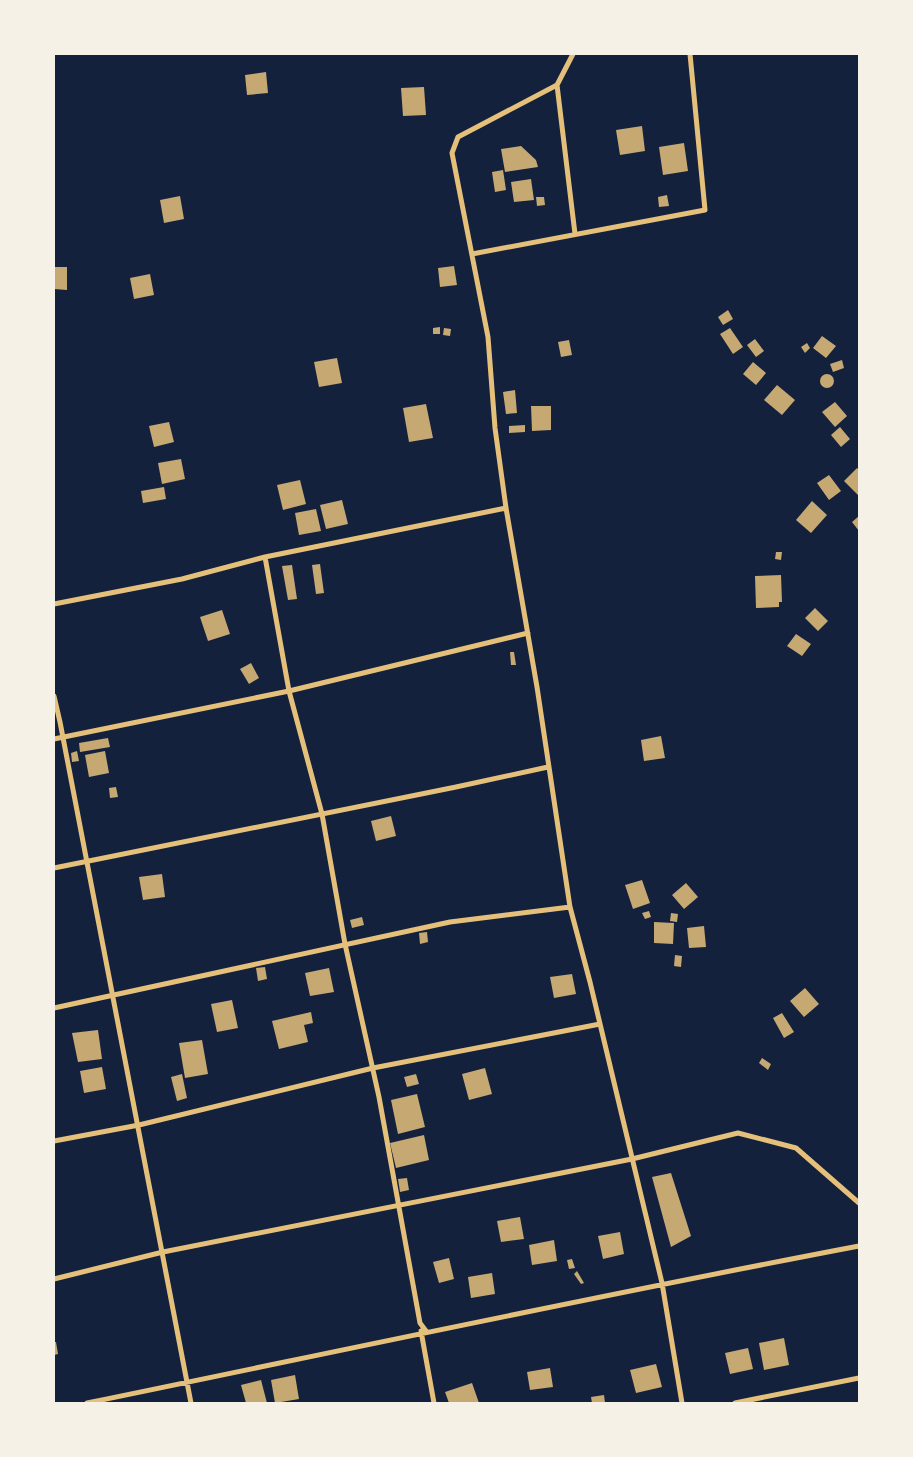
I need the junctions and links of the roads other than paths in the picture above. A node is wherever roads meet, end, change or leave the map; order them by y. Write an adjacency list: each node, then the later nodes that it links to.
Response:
1 (573, 54): 3 (street)
2 (690, 54): 4 (street)
3 (556, 85): 4 (street); 5 (street)
4 (575, 234): 5 (street)
5 (472, 254): 6 (street)
6 (506, 508): 7 (street); 9 (street)
7 (265, 557): 8 (street); 10 (street)
8 (54, 604)
9 (528, 633): 10 (street); 14 (street)
10 (289, 691): 12 (street); 15 (street)
11 (54, 696): 12 (street)
12 (63, 737): 13 (street); 16 (street)
13 (54, 739)
14 (548, 767): 15 (street); 18 (street)
15 (322, 814): 16 (street); 19 (street)
16 (87, 862): 17 (street); 20 (street)
17 (54, 868)
18 (570, 906): 19 (street); 22 (street)
19 (346, 944): 20 (street); 23 (street)
20 (114, 995): 21 (street); 24 (street)
21 (54, 1008)
22 (600, 1024): 23 (street); 26 (street)
23 (373, 1068): 24 (street); 28 (street)
24 (139, 1125): 25 (street); 30 (street)
25 (54, 1141)
26 (632, 1159): 27 (street); 28 (street); 32 (street)
27 (859, 1203)
28 (399, 1205): 30 (street); 33 (street)
29 (859, 1246): 32 (street)
30 (163, 1252): 31 (street); 35 (street)
31 (54, 1279)
32 (662, 1284): 33 (street); 39 (street)
33 (424, 1332): 35 (street); 38 (street)
34 (859, 1378): 40 (street)
35 (188, 1382): 36 (street); 37 (street)
36 (87, 1403)
37 (191, 1403)
38 (434, 1403)
39 (682, 1403)
40 (735, 1403)

